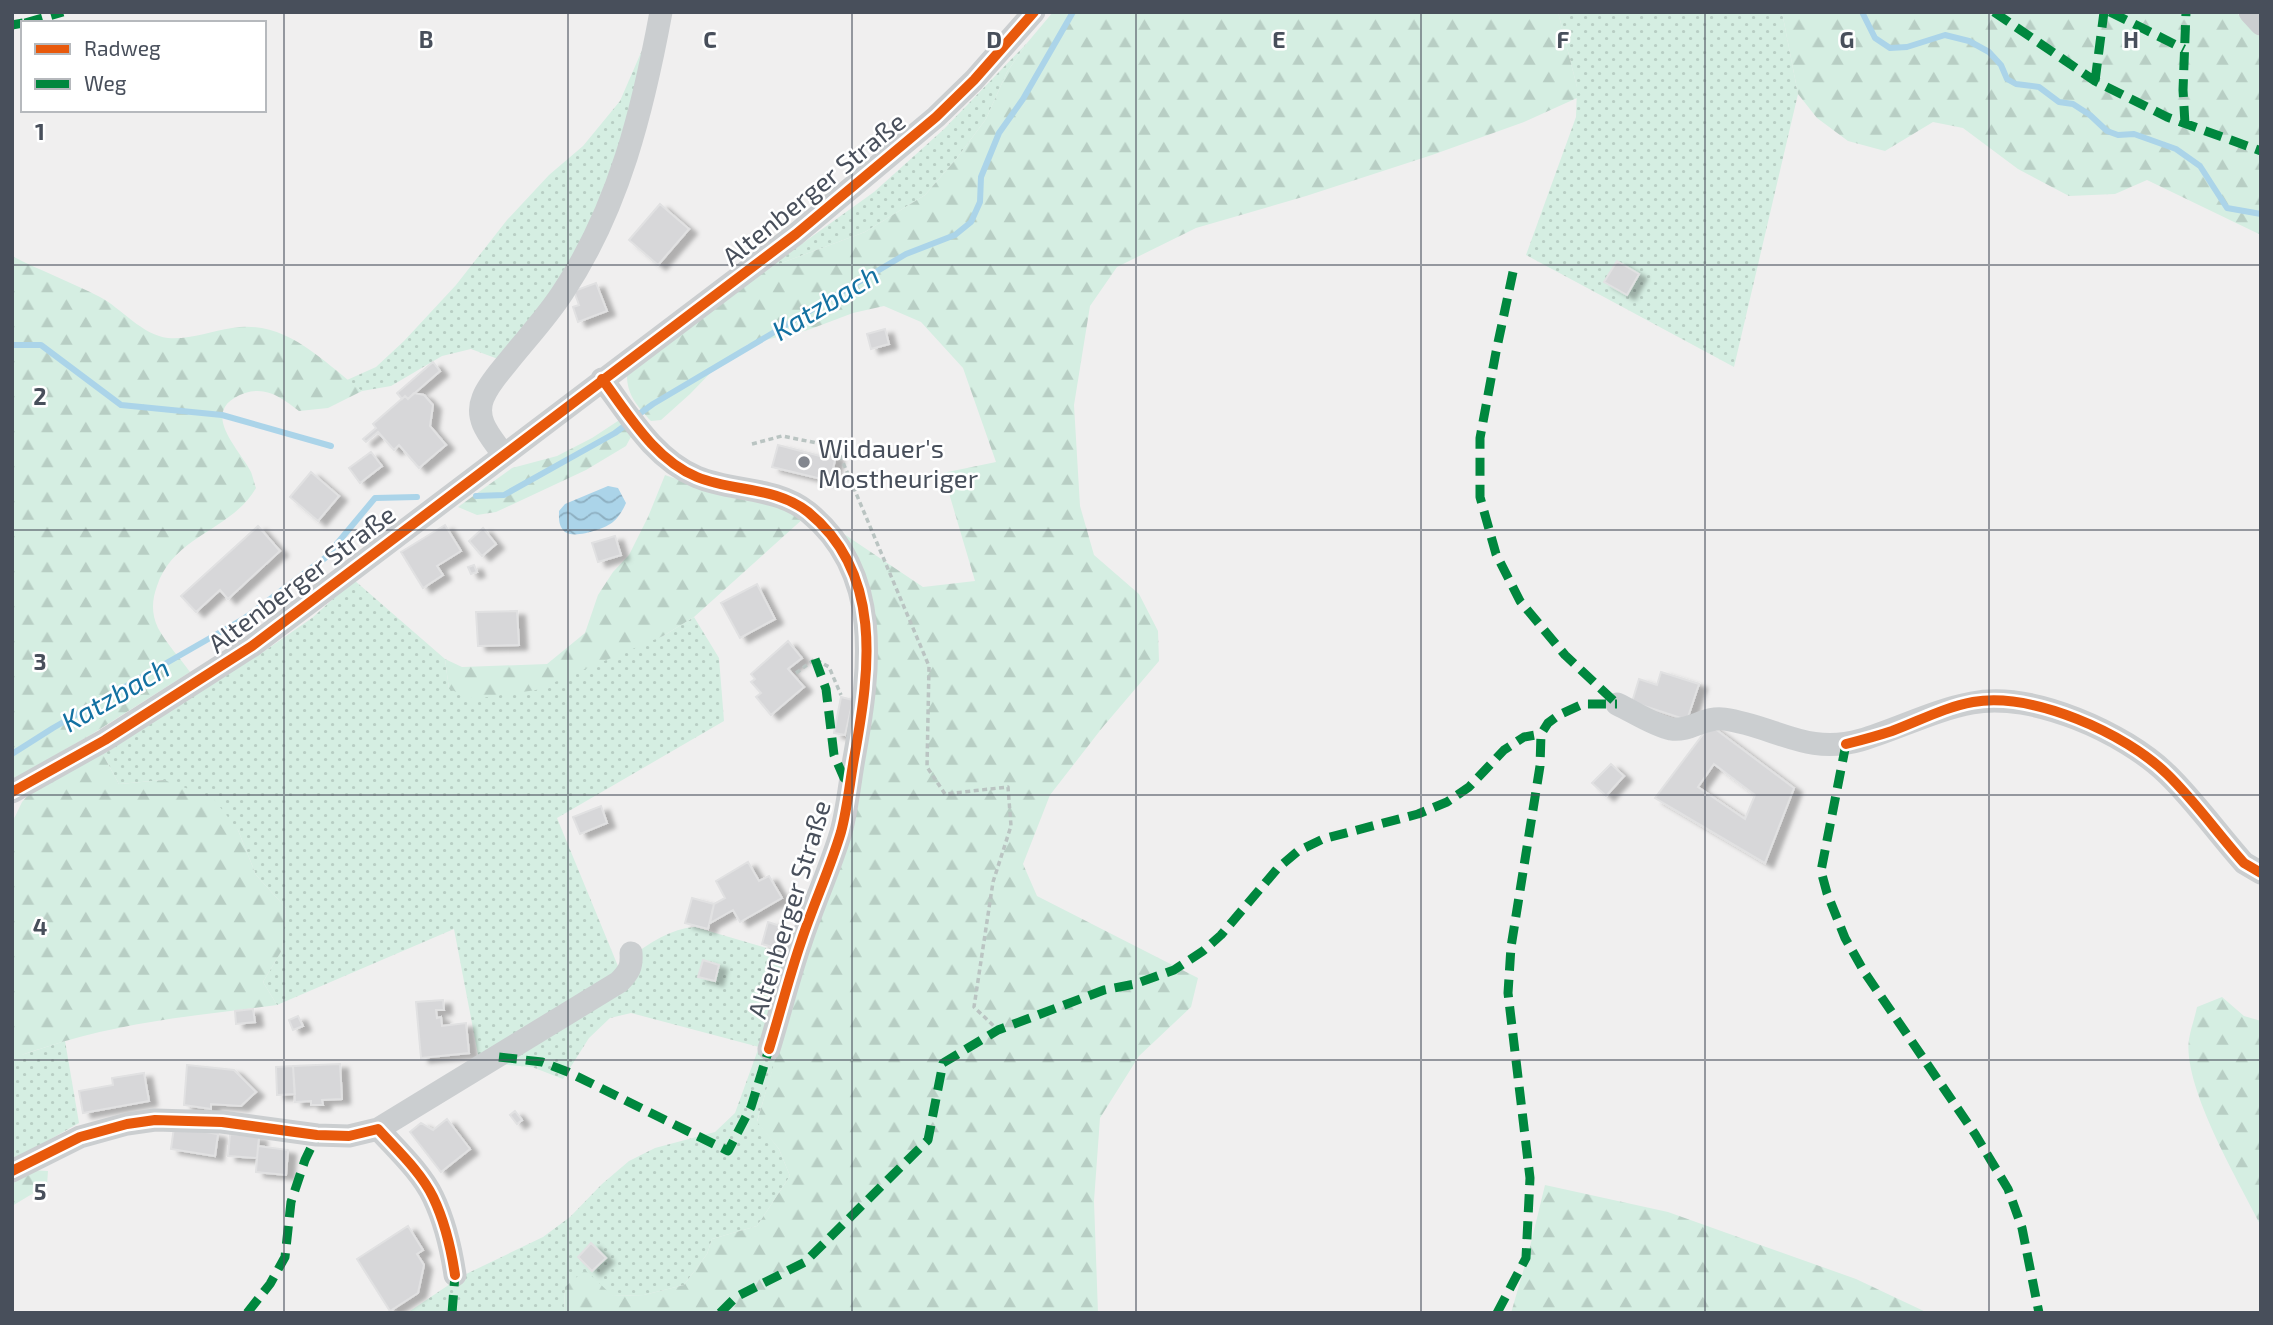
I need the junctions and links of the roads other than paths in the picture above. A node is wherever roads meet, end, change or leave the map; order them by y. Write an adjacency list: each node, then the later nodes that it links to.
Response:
1 (661, 12): 6 (street)
2 (1034, 12): 5 (street, Altenberger Straße)
3 (2250, 12): 4 (street)
4 (2261, 24)
5 (602, 379): 6 (street, Altenberger Straße); 11 (street, Altenberger Straße)
6 (503, 454): 8 (street, Altenberger Straße)
7 (1617, 704): 9 (street)
8 (12, 792)
9 (2261, 873)
10 (631, 953): 12 (street)
11 (769, 1049)
12 (379, 1129): 13 (street); 14 (street)
13 (12, 1171)
14 (455, 1275)

